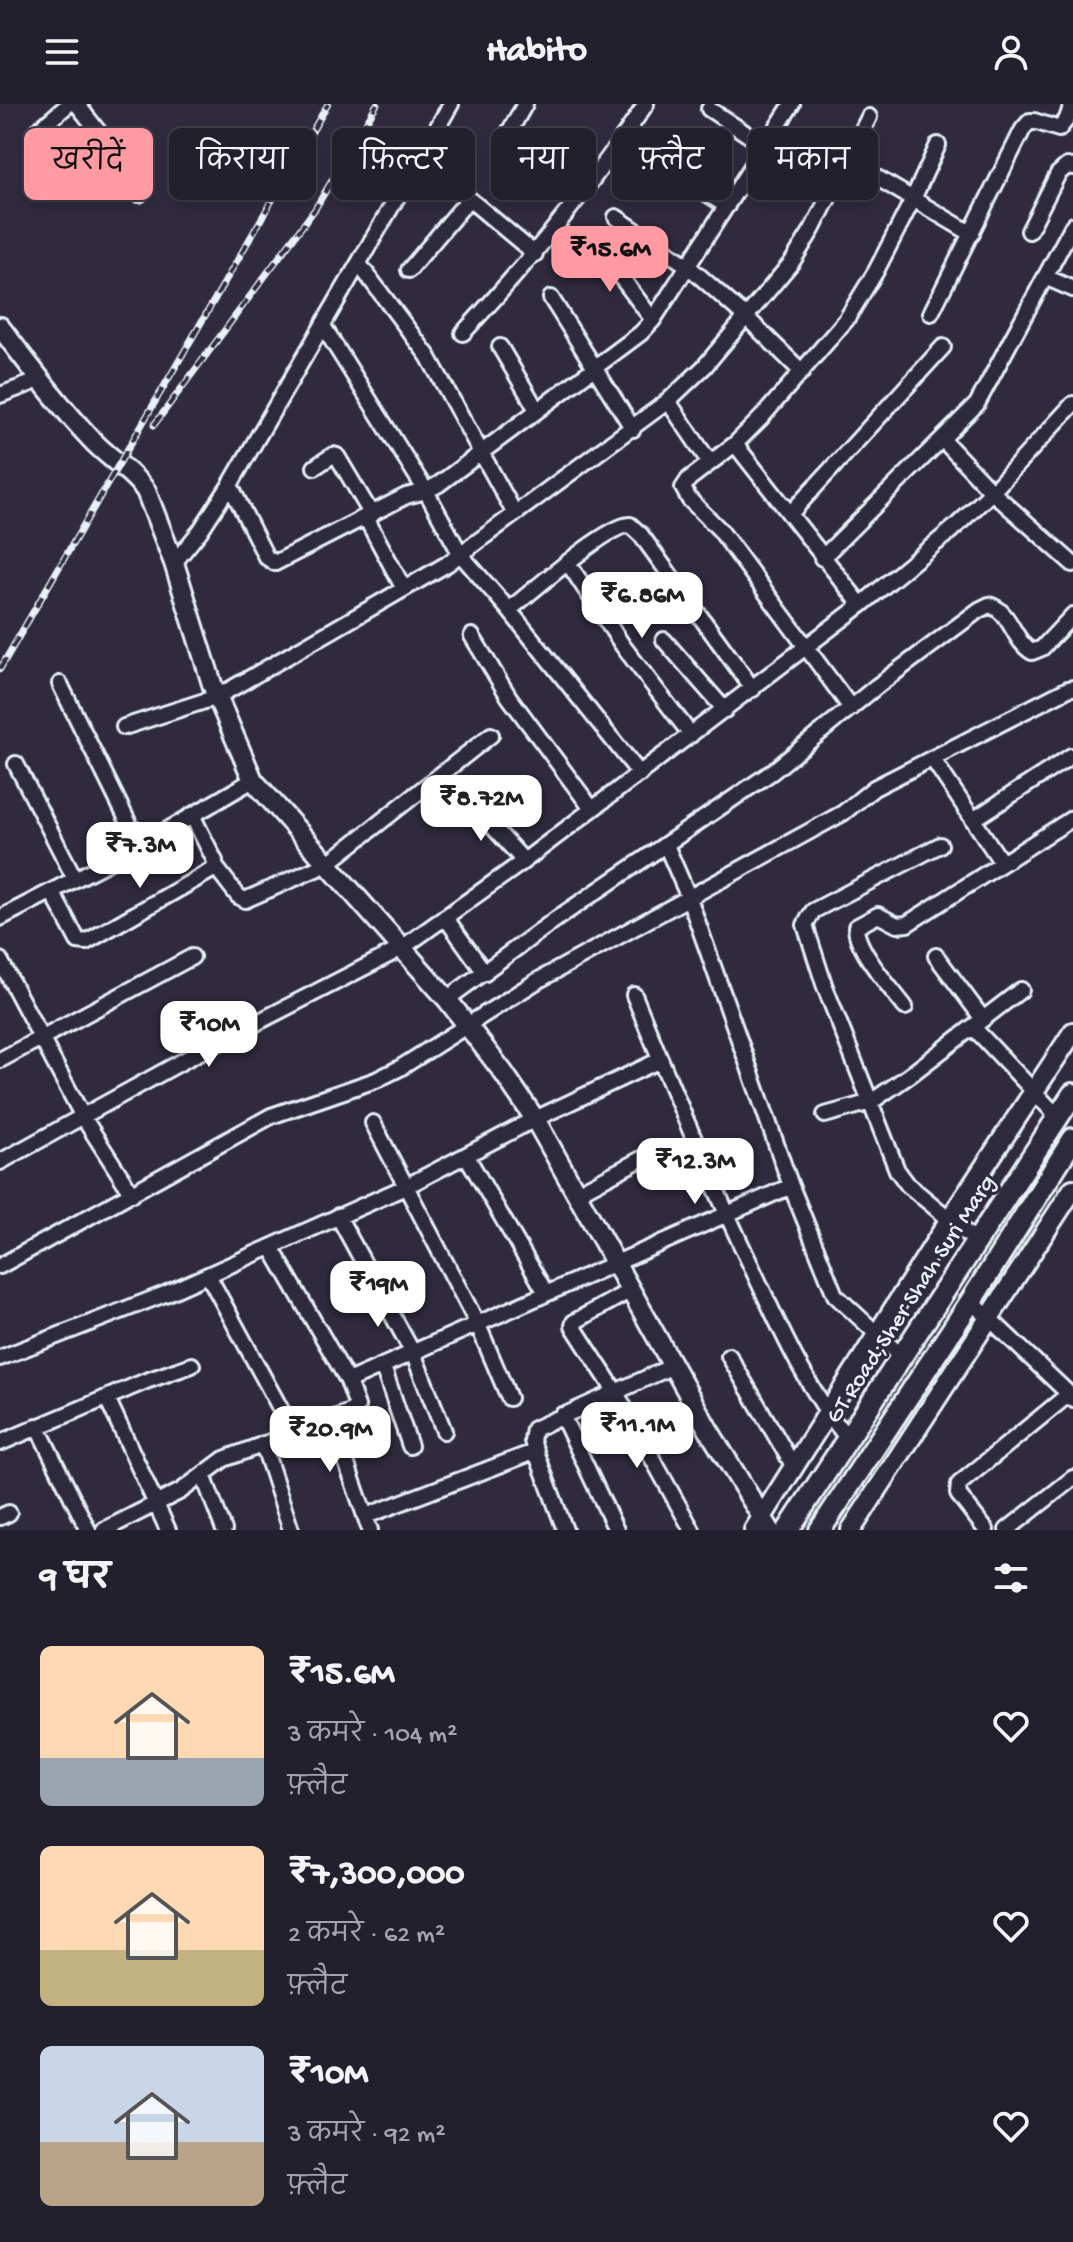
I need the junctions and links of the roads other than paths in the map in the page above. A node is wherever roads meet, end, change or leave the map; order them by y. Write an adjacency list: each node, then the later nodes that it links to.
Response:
1 (69, 104): 10 (street)
2 (77, 104): 11 (street)
3 (451, 104): 12 (street)
4 (525, 104): 13 (street)
5 (646, 104): 33 (street)
6 (792, 104): 14 (street)
7 (1072, 104): 31 (street)
8 (709, 109): 16 (street)
9 (869, 117): 15 (street)
10 (41, 128)
11 (96, 128)
12 (437, 128)
13 (511, 128)
14 (777, 128)
15 (863, 128)
16 (748, 135)
17 (938, 145): 21 (street)
18 (1073, 167): 30 (street)
19 (748, 173): 27 (street)
20 (878, 178): 21 (street)
21 (913, 199): 31 (street); 49 (street)
22 (396, 200): 34 (street)
23 (468, 200): 36 (street)
24 (470, 200): 33 (street)
25 (717, 200): 27 (street)
26 (826, 200): 41 (street)
27 (727, 206): 35 (street)
28 (616, 217): 35 (street)
29 (1073, 225): 37 (street)
30 (1029, 231)
31 (972, 234): 40 (street)
32 (597, 245): 42 (street)
33 (535, 254): 45 (street)
34 (359, 264): 43 (street); 58 (street)
35 (688, 266): 41 (street); 42 (street)
36 (409, 270)
37 (1045, 277): 38 (street); 56 (street)
38 (1073, 289)
39 (551, 298): 48 (street)
40 (931, 313)
41 (747, 318): 49 (street); 52 (street)
42 (653, 320): 48 (street)
43 (323, 326): 61 (street); 62 (street)
44 (0, 327): 50 (street)
45 (463, 333)
46 (500, 347): 54 (street)
47 (943, 347): 65 (street)
48 (595, 367): 54 (street); 55 (street)
49 (802, 372): 57 (street)
50 (40, 380): 51 (street); 69 (street)
51 (0, 395)
52 (668, 401): 55 (street); 59 (street)
53 (1073, 404): 63 (street)
54 (537, 410): 58 (street)
55 (633, 429): 64 (street)
56 (942, 439): 63 (street); 68 (street)
57 (735, 444): 59 (street); 65 (street)
58 (482, 453): 62 (street); 64 (street)
59 (710, 463): 78 (street)
60 (315, 467): 66 (street)
61 (230, 485): 66 (street); 69 (street)
62 (426, 491): 66 (street); 67 (street)
63 (992, 492): 71 (street); 73 (street)
64 (515, 514): 67 (street)
65 (790, 514): 68 (street)
66 (369, 516): 72 (street)
67 (461, 555): 72 (street); 74 (street)
68 (822, 558): 73 (street)
69 (174, 563): 82 (street)
70 (568, 563): 74 (street); 81 (street); 87 (street)
71 (1073, 564)
72 (404, 589): 82 (street)
73 (861, 605): 78 (street)
74 (509, 610): 91 (street)
75 (1073, 615): 83 (street)
76 (472, 636): 94 (street)
77 (664, 640): 84 (street)
78 (807, 647): 81 (street); 83 (street)
79 (60, 684): 100 (street)
80 (1073, 688): 89 (street)
81 (753, 689): 84 (street)
82 (217, 697): 85 (street); 92 (street)
83 (851, 708): 98 (street)
84 (725, 710): 87 (street)
85 (124, 727)
86 (491, 735): 103 (street)
87 (691, 735): 91 (street)
88 (1071, 756): 97 (street)
89 (932, 758): 97 (street); 107 (street)
90 (16, 764): 105 (street)
91 (640, 774): 94 (street)
92 (253, 780): 95 (street); 103 (street)
93 (467, 798): 101 (street)
94 (592, 809): 101 (street)
95 (192, 815): 100 (street); 104 (street)
96 (1073, 818): 102 (street)
97 (973, 820): 102 (street)
98 (666, 845): 107 (street); 114 (street)
99 (940, 845): 127 (street)
100 (140, 846): 105 (street)
101 (524, 861): 108 (street)
102 (1002, 863): 118 (street)
103 (327, 864): 104 (street); 110 (street)
104 (215, 866): 106 (street)
105 (75, 879): 106 (street)
106 (52, 892): 109 (street)
107 (689, 898): 120 (street); 137 (street)
108 (445, 917): 110 (street); 114 (street)
109 (0, 918)
110 (402, 948): 117 (street); 129 (street)
111 (936, 956): 119 (street)
112 (192, 957): 122 (street)
113 (0, 960): 122 (street)
114 (485, 973): 117 (street)
115 (1021, 990): 119 (street)
116 (634, 995): 124 (street)
117 (447, 999): 120 (street)
118 (905, 1007)
119 (978, 1023): 125 (street); 127 (street)
120 (466, 1025): 131 (street); 141 (street)
121 (1073, 1032): 125 (street)
122 (40, 1039): 123 (street); 129 (street)
123 (0, 1060)
124 (660, 1060): 131 (street); 142 (street)
125 (1035, 1092): 130 (street); 144 (street)
126 (1073, 1094): 130 (main road, GT Road;Sher Shah Suri Marg)
127 (871, 1102): 128 (street); 144 (street)
128 (825, 1115)
129 (83, 1117): 136 (street); 141 (street)
130 (1058, 1117): 145 (main road, GT Road;Sher Shah Suri Marg)
131 (535, 1119): 134 (street); 140 (street)
132 (373, 1123): 138 (street)
133 (1073, 1139): 152 (main road)
134 (466, 1155): 138 (street); 151 (street)
135 (645, 1157): 140 (street)
136 (0, 1162)
137 (791, 1186): 142 (street); 155 (street)
138 (405, 1187): 143 (street); 154 (street)
139 (1073, 1189): 153 (street)
140 (577, 1193): 147 (street)
141 (132, 1194): 148 (street)
142 (725, 1213): 147 (street); 169 (street)
143 (338, 1216): 146 (street); 156 (street)
144 (950, 1219): 145 (street); 155 (street)
145 (977, 1242): 158 (main road, GT Road;Sher Shah Suri Marg)
146 (271, 1247): 149 (street); 163 (street)
147 (616, 1264): 150 (street); 151 (street)
148 (0, 1266)
149 (208, 1275): 159 (street); 173 (street)
150 (631, 1290): 161 (street); 164 (street)
151 (546, 1293): 154 (street)
152 (971, 1301): 153 (street); 194 (main road)
153 (989, 1317): 165 (street); 195 (street)
154 (478, 1325): 156 (street); 167 (street)
155 (876, 1335): 158 (street); 169 (street)
156 (413, 1353): 162 (street); 172 (street)
157 (729, 1356): 179 (street)
158 (902, 1357): 174 (main road, GT Road;Sher Shah Suri Marg)
159 (0, 1358)
160 (192, 1365): 166 (street)
161 (673, 1366): 164 (street); 184 (street)
162 (383, 1367): 163 (street); 177 (street)
163 (348, 1381): 170 (street)
164 (615, 1391): 168 (street); 192 (street)
165 (1071, 1396): 196 (street)
166 (107, 1398): 171 (street); 182 (street)
167 (509, 1398)
168 (562, 1415): 178 (street); 191 (street)
169 (828, 1415): 174 (street); 179 (street)
170 (331, 1419): 173 (street); 183 (street)
171 (37, 1426): 175 (street); 186 (street)
172 (444, 1431)
173 (293, 1432): 176 (street)
174 (848, 1439): 193 (main road, GT Road;Sher Shah Suri Marg)
175 (0, 1443)
176 (263, 1444): 180 (street); 190 (street)
177 (410, 1446)
178 (536, 1451): 183 (street); 185 (street)
179 (794, 1467): 184 (street)
180 (203, 1475): 182 (street); 189 (street)
181 (1073, 1478): 197 (street)
182 (155, 1505): 187 (street); 188 (street)
183 (368, 1523)
184 (762, 1526)
185 (561, 1529)
186 (88, 1530)
187 (104, 1530)
188 (168, 1530)
189 (224, 1530)
190 (291, 1530)
191 (616, 1530)
192 (692, 1530)
193 (788, 1530)
194 (820, 1530)
195 (851, 1530)
196 (986, 1530)
197 (1007, 1530)

